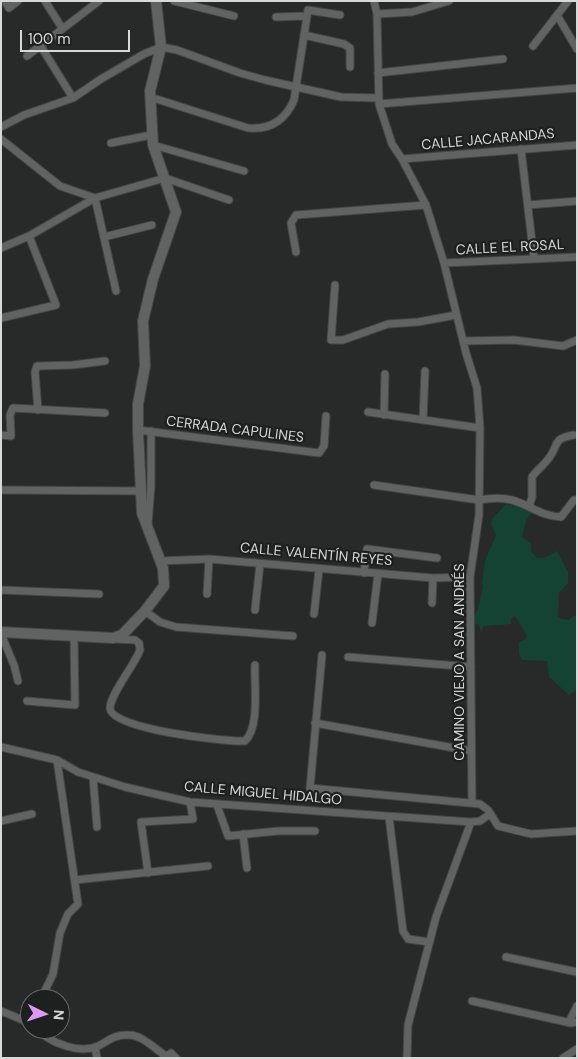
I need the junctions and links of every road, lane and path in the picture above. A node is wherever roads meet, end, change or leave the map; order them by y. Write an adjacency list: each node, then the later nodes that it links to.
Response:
1 (5, 1): 2 (street)
2 (18, 1)
3 (45, 1): 16 (street)
4 (99, 1): 16 (street)
5 (156, 1): 20 (street)
6 (174, 1): 13 (street)
7 (374, 1): 10 (street, CAMINO VIEJO A SAN ANDRÉS)
8 (449, 1): 10 (street)
9 (568, 1): 12 (street)
10 (377, 14): 25 (street, CAMINO VIEJO A SAN ANDRÉS)
11 (340, 15): 14 (street)
12 (557, 15): 19 (street); 21 (street)
13 (234, 16)
14 (308, 16): 15 (street); 17 (street)
15 (276, 17)
16 (62, 28): 18 (street)
17 (304, 35): 24 (street); 26 (street)
18 (40, 45): 22 (street); 29 (street)
19 (533, 46)
20 (161, 47): 26 (street); 28 (street); 29 (street)
21 (577, 50)
22 (27, 56)
23 (503, 59): 25 (street)
24 (350, 67)
25 (378, 73): 30 (street, CAMINO VIEJO A SAN ANDRÉS)
26 (295, 85): 28 (street); 30 (street)
27 (577, 88): 30 (street)
28 (150, 97): 33 (street)
29 (73, 98): 31 (street)
30 (378, 101): 37 (street, CAMINO VIEJO A SAN ANDRÉS)
31 (1, 127)
32 (1, 138): 40 (street)
33 (152, 140): 34 (street); 38 (street); 39 (street)
34 (111, 143)
35 (577, 145): 36 (street, CALLE JACARANDAS)
36 (521, 149): 37 (street, CALLE JACARANDAS); 44 (street)
37 (402, 159): 43 (street, CAMINO VIEJO A SAN ANDRÉS)
38 (244, 171)
39 (165, 178): 40 (street); 41 (street); 69 (street)
40 (95, 198): 46 (street); 47 (street)
41 (229, 200)
42 (577, 201): 44 (street)
43 (426, 205): 49 (street); 52 (street, CAMINO VIEJO A SAN ANDRÉS)
44 (528, 205): 51 (street)
45 (152, 225): 47 (street)
46 (29, 236): 48 (street); 56 (street)
47 (104, 237): 54 (street)
48 (1, 248)
49 (296, 252)
50 (577, 257): 51 (street, CALLE EL ROSAL)
51 (534, 259): 52 (street, CALLE EL ROSAL)
52 (444, 263): 55 (street, CAMINO VIEJO A SAN ANDRÉS)
53 (335, 285): 55 (street)
54 (116, 292)
55 (456, 315): 58 (street, CAMINO VIEJO A SAN ANDRÉS)
56 (1, 318)
57 (577, 340): 58 (street)
58 (463, 341): 68 (street, CAMINO VIEJO A SAN ANDRÉS)
59 (105, 361): 62 (street)
60 (425, 372): 67 (street)
61 (385, 374): 65 (street)
62 (38, 410): 64 (street); 71 (street)
63 (368, 412): 65 (street)
64 (105, 413)
65 (384, 415): 67 (street)
66 (326, 416): 70 (street, CERRADA CAPULINES)
67 (424, 420): 68 (street)
68 (480, 428): 76 (street, CAMINO VIEJO A SAN ANDRÉS)
69 (138, 430): 70 (street, CERRADA CAPULINES); 75 (street)
70 (151, 431): 79 (street)
71 (1, 435)
72 (574, 435): 78 (street)
73 (374, 485): 76 (street)
74 (1, 490): 75 (street)
75 (141, 491): 79 (street)
76 (479, 500): 78 (street); 87 (street, CAMINO VIEJO A SAN ANDRÉS)
77 (577, 500): 78 (street)
78 (529, 507)
79 (148, 532): 82 (street)
80 (209, 558): 82 (street, CALLE VALENTÍN REYES); 83 (street, CALLE VALENTÍN REYES); 91 (street)
81 (437, 558): 85 (street)
82 (160, 561): 94 (street)
83 (260, 564): 84 (street, CALLE VALENTÍN REYES); 93 (street)
84 (319, 570): 85 (street, CALLE VALENTÍN REYES); 95 (street)
85 (364, 573): 86 (street, CALLE VALENTÍN REYES)
86 (378, 574): 88 (street, CALLE VALENTÍN REYES); 96 (street)
87 (470, 577): 88 (street, CALLE VALENTÍN REYES); 104 (street, CAMINO VIEJO A SAN ANDRÉS)
88 (433, 578): 92 (street)
89 (1, 590): 90 (street)
90 (99, 594)
91 (207, 594)
92 (432, 603)
93 (256, 610)
94 (145, 611): 99 (street); 100 (street)
95 (314, 614)
96 (372, 623)
97 (1, 633): 98 (street); 105 (street)
98 (74, 636): 100 (street); 106 (street)
99 (293, 636)
100 (113, 638): 103 (street)
101 (322, 655): 107 (street)
102 (348, 657): 104 (street)
103 (255, 665)
104 (470, 667): 109 (street, CAMINO VIEJO A SAN ANDRÉS)
105 (18, 681)
106 (27, 701)
107 (315, 724): 109 (street); 113 (street)
108 (1, 747): 110 (street, CALLE MIGUEL HIDALGO)
109 (471, 751): 113 (street, CAMINO VIEJO A SAN ANDRÉS)
110 (58, 760): 111 (street, CALLE MIGUEL HIDALGO); 127 (street)
111 (93, 777): 112 (street, CALLE MIGUEL HIDALGO); 120 (street)
112 (190, 802): 114 (street, CALLE MIGUEL HIDALGO); 126 (street)
113 (472, 803): 116 (street)
114 (218, 805): 117 (street, CALLE MIGUEL HIDALGO); 123 (street)
115 (32, 814): 118 (street)
116 (490, 814): 119 (street); 122 (street)
117 (389, 817): 119 (street, CALLE MIGUEL HIDALGO); 128 (street)
118 (1, 820)
119 (471, 822): 128 (street)
120 (98, 826)
121 (315, 831): 123 (street)
122 (577, 831)
123 (243, 834): 125 (street)
124 (208, 866): 126 (street)
125 (247, 868)
126 (148, 873): 127 (street)
127 (75, 880): 131 (street)
128 (429, 942): 142 (street)
129 (506, 958): 130 (street)
130 (577, 972)
131 (46, 989)
132 (472, 1001): 136 (street)
133 (577, 1006): 136 (street)
134 (1, 1011): 135 (street)
135 (20, 1019)
136 (573, 1022)
137 (50, 1039): 138 (street)
138 (95, 1047): 140 (street); 141 (street)
139 (577, 1049): 143 (street)
140 (169, 1056)
141 (97, 1058)
142 (407, 1058)
143 (563, 1058)

